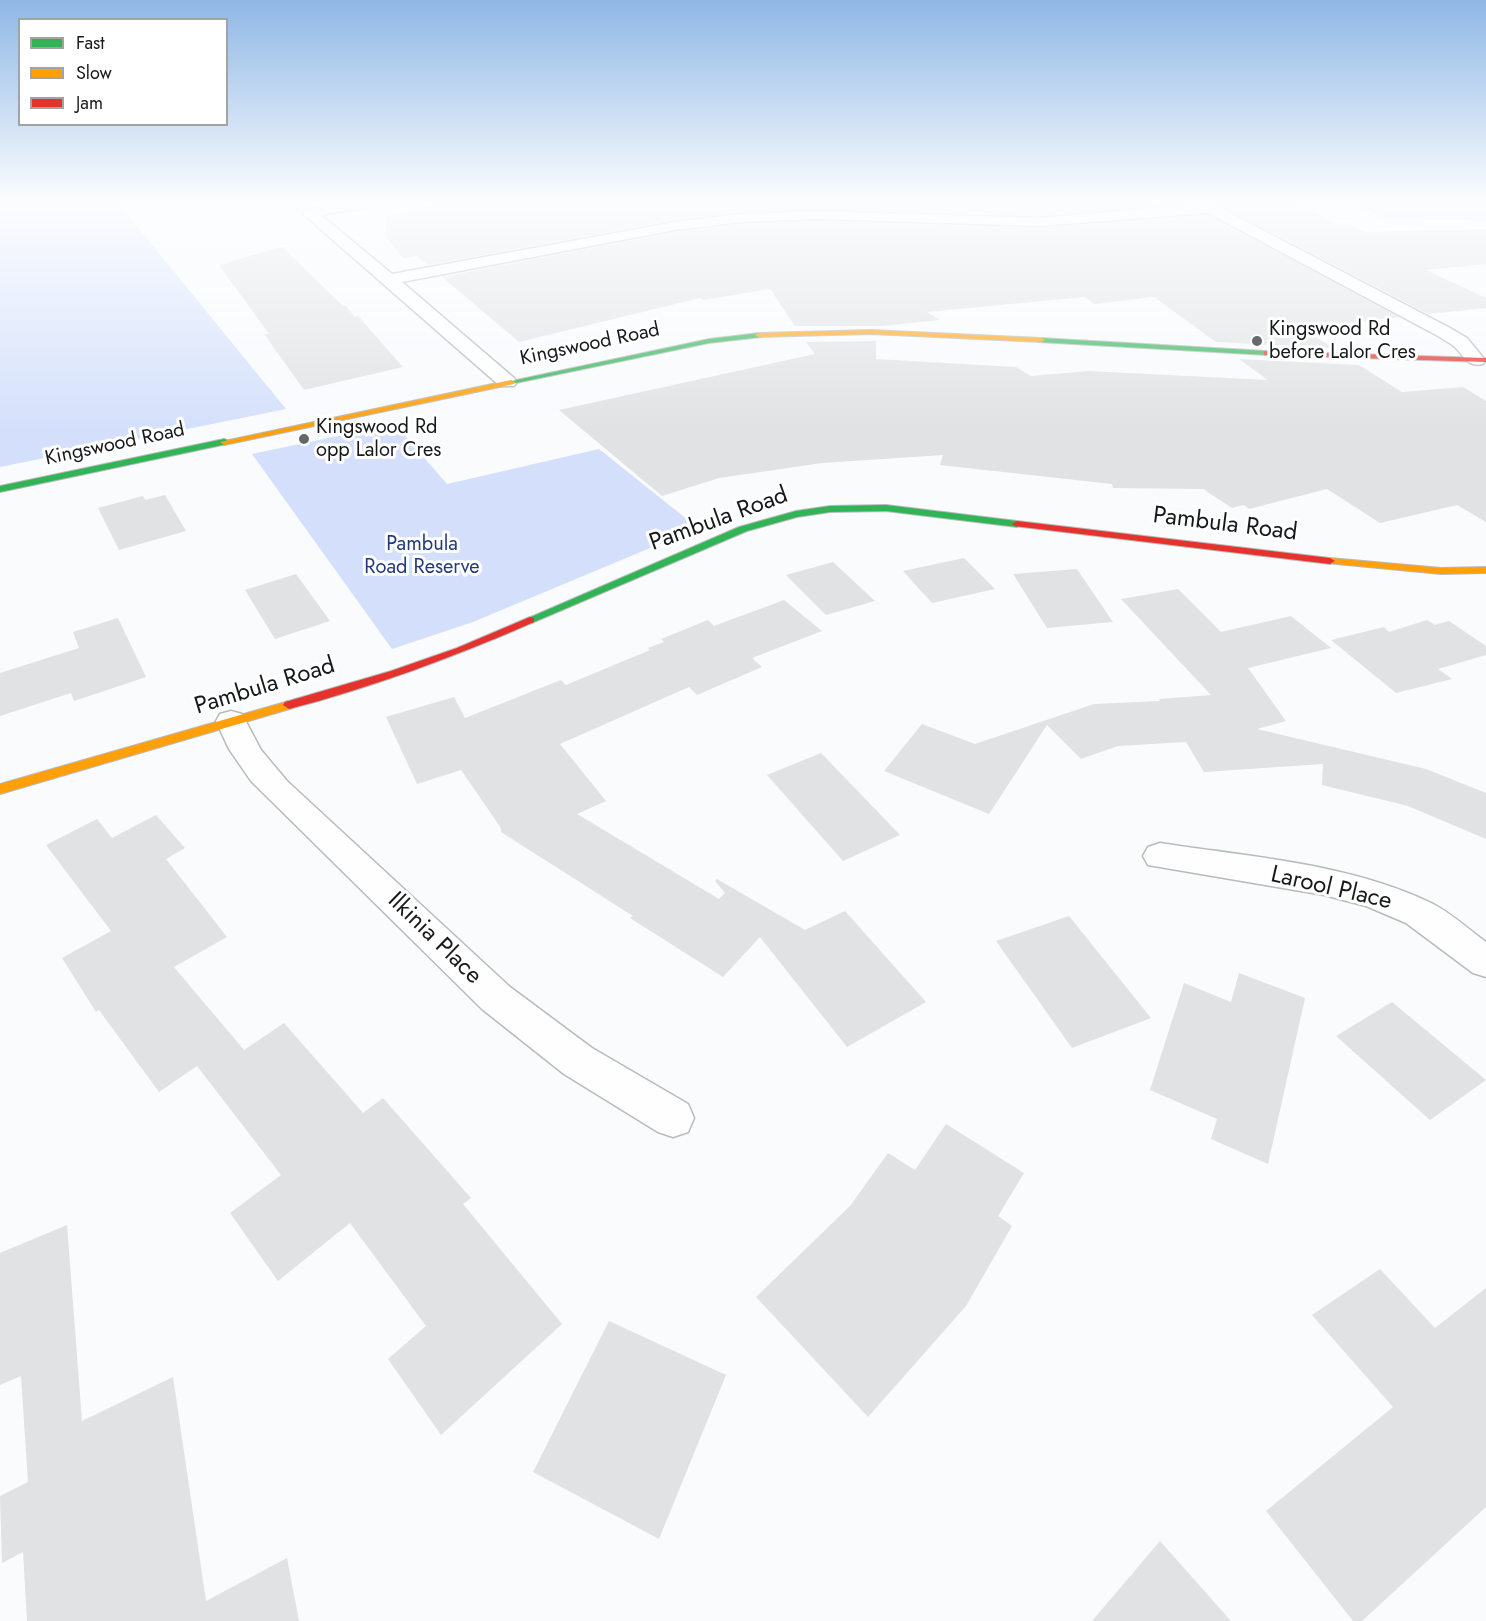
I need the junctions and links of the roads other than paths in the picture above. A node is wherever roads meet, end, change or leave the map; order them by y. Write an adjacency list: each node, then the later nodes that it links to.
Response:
1 (393, 279): 3 (street)
2 (1344, 279): 4 (street)
3 (386, 280): 5 (street)
4 (1481, 360): 5 (street, Kingswood Road)
5 (507, 382): 6 (street, Kingswood Road)
6 (0, 489)
7 (1486, 570): 8 (street, Pambula Road)
8 (231, 721): 9 (street, Pambula Road); 12 (street, Ilkinia Place)
9 (0, 789)
10 (1160, 855): 11 (street, Larool Place)
11 (1486, 962)
12 (673, 1118)

